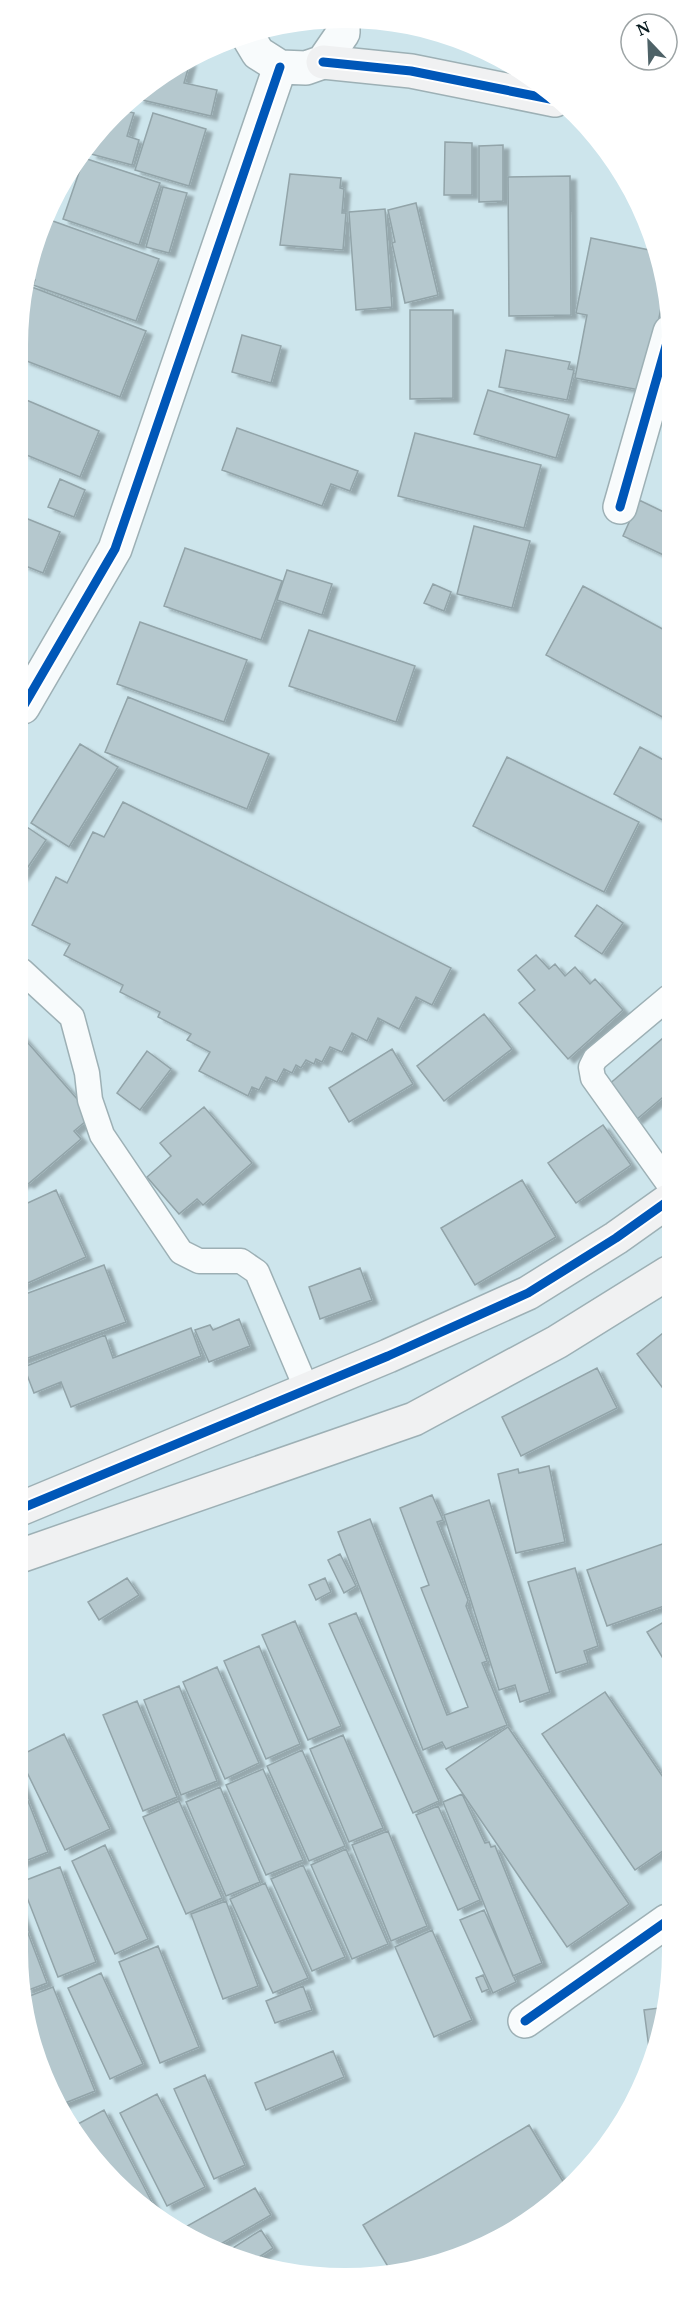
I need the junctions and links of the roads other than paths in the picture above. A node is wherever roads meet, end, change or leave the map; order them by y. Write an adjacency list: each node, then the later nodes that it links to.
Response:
1 (343, 28): 3 (street)
2 (252, 43): 4 (street)
3 (323, 62): 4 (street); 5 (street)
4 (280, 67): 8 (street)
5 (543, 97)
6 (662, 360): 7 (street)
7 (620, 507)
8 (28, 698)
9 (28, 977): 14 (lane)
10 (662, 1003): 11 (lane)
11 (662, 1175)
12 (662, 1205): 14 (street)
13 (662, 1277): 16 (street)
14 (307, 1390): 15 (street)
15 (28, 1506)
16 (28, 1553)
17 (662, 1925): 18 (street)
18 (525, 2021)

